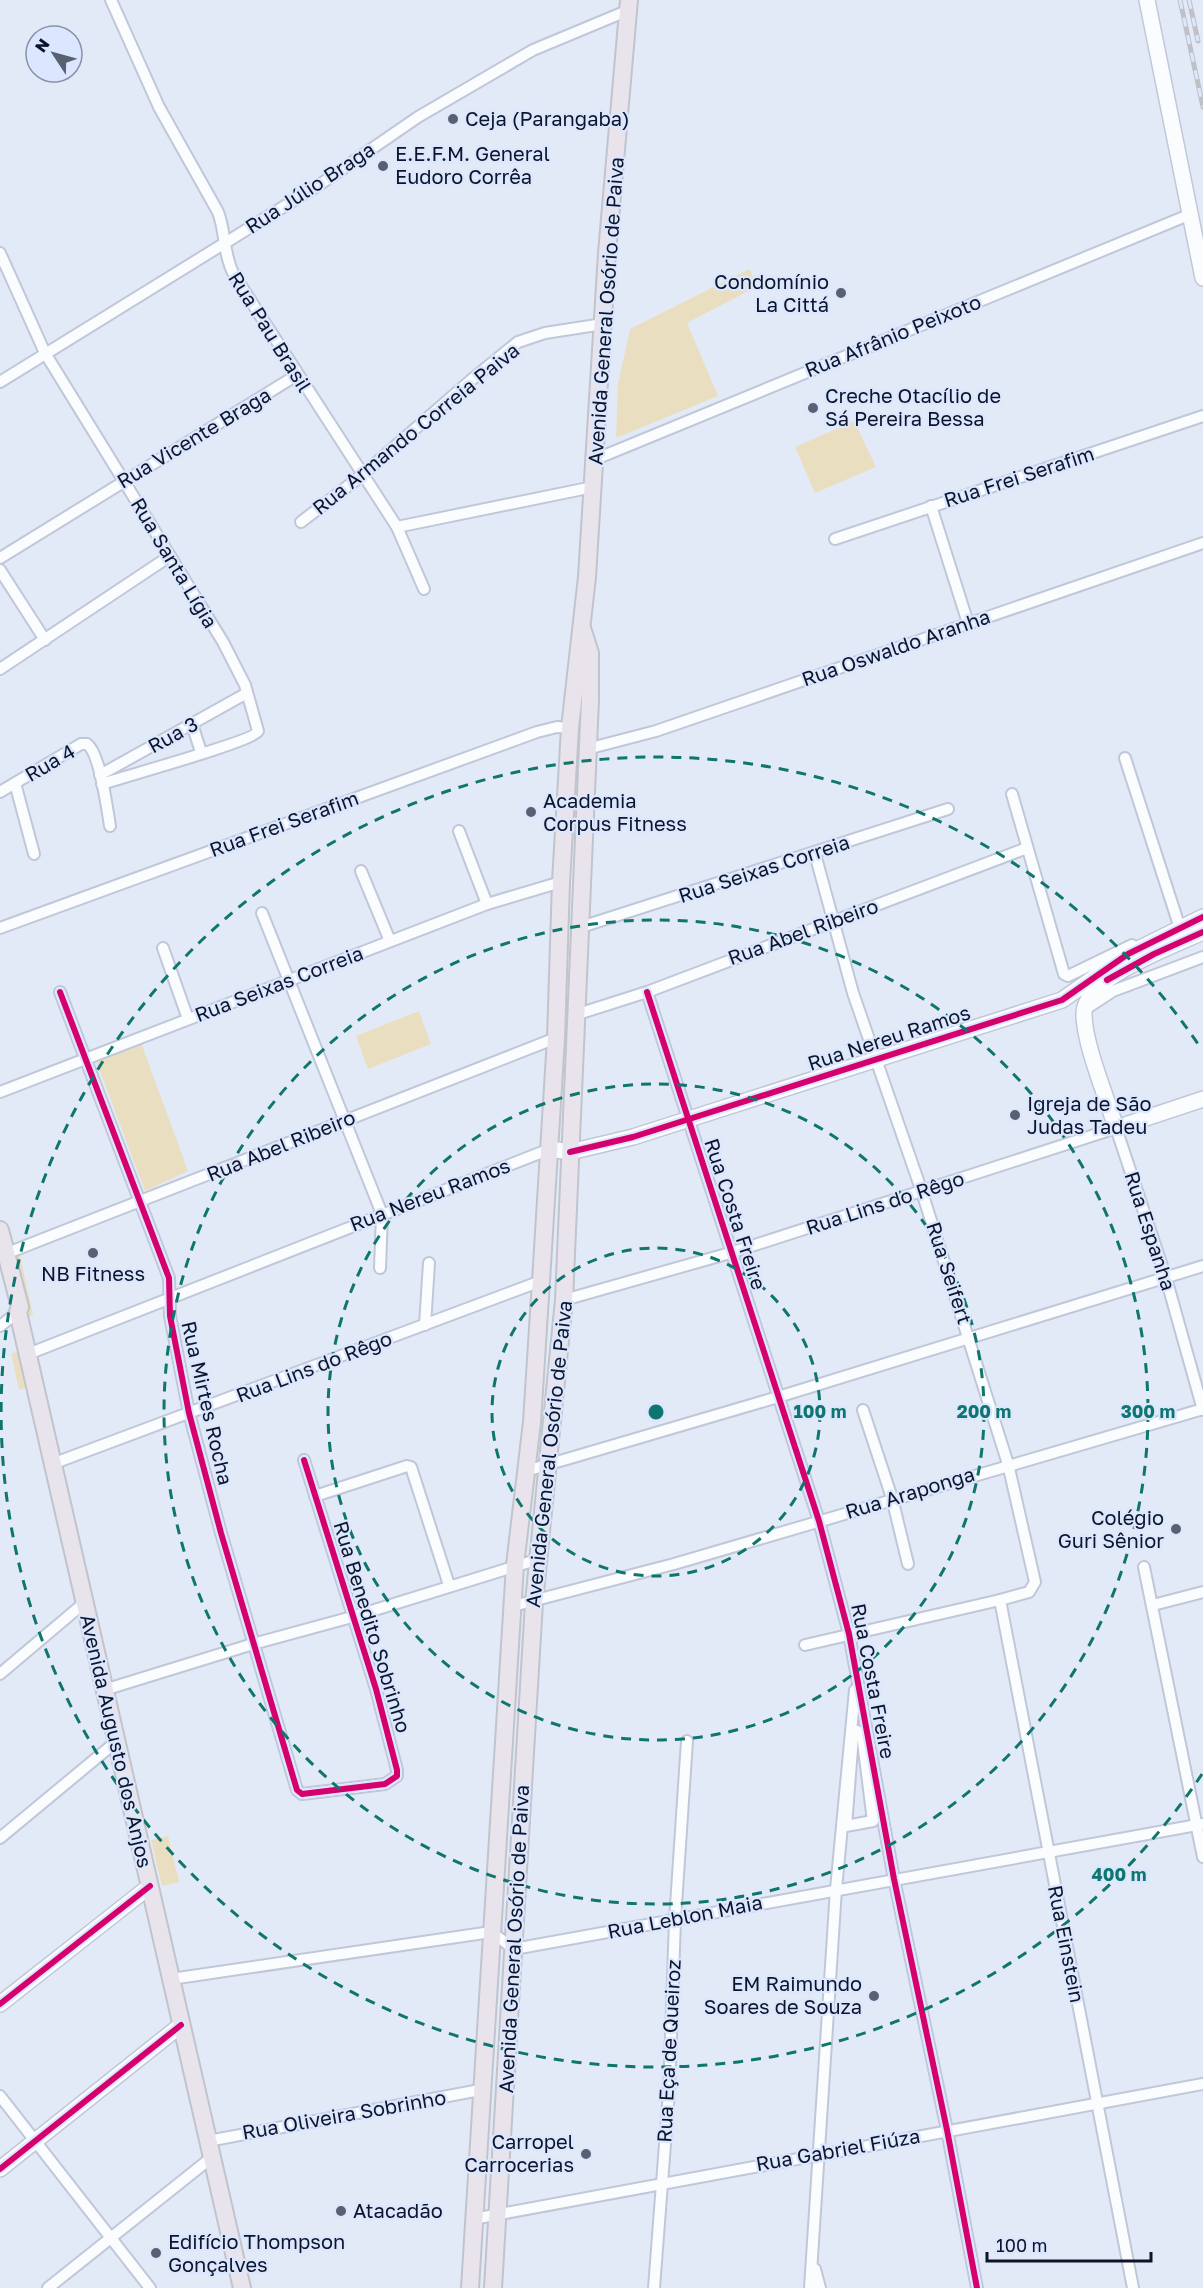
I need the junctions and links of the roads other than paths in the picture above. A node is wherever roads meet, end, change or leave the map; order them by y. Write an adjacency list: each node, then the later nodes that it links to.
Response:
1 (111, 0): 5 (street, Rua Pau Brasil)
2 (1147, 0): 4 (street)
3 (629, 5): 5 (street, Rua Júlio Braga); 8 (main road, Avenida General Osório de Paiva)
4 (1191, 214): 7 (street); 13 (street, Rua Afrânio Peixoto)
5 (223, 243): 9 (street, Rua Júlio Braga); 10 (street, Rua Pau Brasil)
6 (0, 253): 9 (street, Rua Santa Lígia)
7 (1203, 278)
8 (603, 324): 13 (main road, Avenida General Osório de Paiva); 14 (street, Rua Armando Correia Paiva)
9 (45, 353): 11 (street, Rua Júlio Braga); 15 (street, Rua Santa Lígia)
10 (297, 375): 14 (street, Rua Pau Brasil); 15 (street, Rua Vicente Braga)
11 (0, 382)
12 (1203, 416): 17 (street, Rua Frei Serafim)
13 (596, 459): 16 (main road, Avenida General Osório de Paiva)
14 (362, 476): 18 (street, Rua Armando Correia Paiva); 19 (street, Rua Pau Brasil)
15 (124, 479): 23 (street, Rua Santa Lígia); 24 (street, Rua Vicente Braga)
16 (593, 487): 19 (street); 27 (main road, Avenida General Osório de Paiva)
17 (931, 506): 20 (street, Rua Frei Serafim); 28 (street)
18 (301, 522)
19 (397, 527): 26 (street, Rua Pau Brasil)
20 (835, 539)
21 (1203, 543): 28 (street, Rua Oswaldo Aranha)
22 (0, 545): 24 (street)
23 (170, 556): 29 (street); 31 (street, Rua Santa Lígia)
24 (3, 557)
25 (0, 570): 29 (street)
26 (424, 589)
27 (580, 622): 33 (main road, Avenida General Osório de Paiva); 34 (main road, Avenida General Osório de Paiva)
28 (968, 623): 34 (street, Rua Oswaldo Aranha)
29 (45, 640): 30 (street)
30 (0, 669)
31 (247, 693): 32 (street, Rua 3); 35 (street, Rua Santa Lígia)
32 (192, 724): 35 (street); 37 (street, Rua 3)
33 (570, 728): 48 (main road, Avenida General Osório de Paiva); 56 (street, Rua Frei Serafim)
34 (587, 749): 55 (main road, Avenida General Osório de Paiva)
35 (201, 752): 37 (street, Rua Santa Lígia)
36 (1125, 758): 54 (street)
37 (101, 780): 38 (street, Rua 4); 42 (street, Rua 4)
38 (15, 783): 39 (street, Rua 4); 45 (street)
39 (0, 792)
40 (1012, 794): 44 (street)
41 (948, 810): 46 (street, Rua Seixas Correia)
42 (110, 826)
43 (459, 831): 49 (street)
44 (1027, 848): 53 (street, Rua Abel Ribeiro); 54 (street)
45 (34, 854)
46 (815, 854): 53 (street, Rua Seifert); 55 (street, Rua Seixas Correia)
47 (361, 871): 58 (street)
48 (561, 882): 49 (street, Rua Seixas Correia); 69 (main road, Avenida General Osório de Paiva)
49 (488, 904): 58 (street, Rua Seixas Correia)
50 (1203, 910): 54 (street)
51 (262, 913): 62 (street)
52 (1203, 917): 60 (street, Rua Nereu Ramos)
53 (833, 922): 64 (street, Rua Abel Ribeiro); 72 (street, Rua Seifert)
54 (1178, 922)
55 (581, 927): 67 (main road, Avenida General Osório de Paiva)
56 (0, 928)
57 (1203, 932): 60 (street, Rua Nereu Ramos)
58 (390, 941): 62 (street, Rua Seixas Correia)
59 (163, 948): 68 (street)
60 (1152, 948): 65 (street, Rua Nereu Ramos); 66 (street, Rua Nereu Ramos)
61 (1203, 957): 66 (street)
62 (288, 981): 68 (street, Rua Seixas Correia); 75 (street)
63 (60, 992): 71 (street, Rua Mirtes Rocha)
64 (647, 992): 67 (street, Rua Abel Ribeiro); 76 (street, Rua Costa Freire)
65 (1062, 1000): 70 (street, Rua Espanha); 72 (street, Rua Nereu Ramos)
66 (1084, 1010): 70 (street, Rua Espanha)
67 (578, 1014): 79 (main road, Avenida General Osório de Paiva)
68 (188, 1019): 71 (street, Rua Seixas Correia)
69 (556, 1038): 75 (street, Rua Abel Ribeiro); 78 (main road, Avenida General Osório de Paiva)
70 (1093, 1054): 77 (street, Rua Espanha)
71 (86, 1058): 73 (street, Rua Seixas Correia); 81 (street, Rua Mirtes Rocha)
72 (878, 1059): 76 (street, Rua Nereu Ramos); 80 (street, Rua Seifert)
73 (0, 1092)
74 (1203, 1099): 77 (street, Rua Lins do Rêgo)
75 (342, 1120): 81 (street, Rua Abel Ribeiro); 82 (street)
76 (687, 1120): 79 (street, Rua Nereu Ramos); 84 (street, Rua Costa Freire)
77 (1116, 1128): 80 (street, Rua Lins do Rêgo); 89 (street, Rua Espanha)
78 (550, 1149): 79 (street, Rua Nereu Ramos); 82 (street, Rua Nereu Ramos); 90 (main road, Avenida General Osório de Paiva)
79 (570, 1152): 92 (main road, Avenida General Osório de Paiva)
80 (922, 1192): 84 (street, Rua Lins do Rêgo); 96 (street, Rua Seifert)
81 (140, 1202): 85 (street, Rua Abel Ribeiro); 91 (street, Rua Mirtes Rocha)
82 (382, 1214): 88 (street); 91 (street, Rua Nereu Ramos)
83 (0, 1230): 85 (main road, Avenida Augusto dos Anjos)
84 (730, 1253): 92 (street, Rua Lins do Rêgo); 98 (street, Rua Costa Freire)
85 (5, 1254): 93 (main road, Avenida Augusto dos Anjos)
86 (429, 1263): 94 (street)
87 (1203, 1266): 89 (street)
88 (380, 1268)
89 (1166, 1278): 96 (street); 99 (street, Rua Espanha)
90 (541, 1281): 94 (street, Rua Lins do Rêgo); 106 (main road, Avenida General Osório de Paiva)
91 (171, 1297): 97 (street, Rua Nereu Ramos); 101 (street, Rua Mirtes Rocha)
92 (564, 1300): 104 (main road, Avenida General Osório de Paiva)
93 (18, 1312): 95 (street); 97 (main road, Avenida Augusto dos Anjos)
94 (425, 1325): 101 (street, Rua Lins do Rêgo)
95 (0, 1326)
96 (969, 1338): 98 (street); 105 (street, Rua Seifert)
97 (28, 1354): 103 (main road, Avenida Augusto dos Anjos)
98 (778, 1397): 104 (street); 109 (street, Rua Costa Freire)
99 (1203, 1409): 105 (street, Rua Araponga)
100 (863, 1410): 108 (street)
101 (189, 1413): 103 (street, Rua Lins do Rêgo); 123 (street, Rua Mirtes Rocha)
102 (304, 1461): 107 (street, Rua Benedito Sobrinho)
103 (52, 1464): 118 (main road, Avenida Augusto dos Anjos)
104 (549, 1464): 106 (street); 110 (main road, Avenida General Osório de Paiva)
105 (1008, 1464): 108 (street, Rua Araponga); 116 (street, Rua Seifert)
106 (526, 1471): 112 (main road, Avenida General Osório de Paiva)
107 (315, 1496): 114 (street); 121 (street, Rua Benedito Sobrinho)
108 (892, 1498): 109 (street, Rua Araponga); 111 (street)
109 (819, 1521): 117 (street, Rua Araponga); 122 (street, Rua Costa Freire)
110 (539, 1559): 112 (street); 117 (main road, Avenida General Osório de Paiva)
111 (908, 1563)
112 (515, 1565): 114 (street); 120 (main road, Avenida General Osório de Paiva)
113 (1144, 1567): 119 (street)
114 (449, 1585): 121 (street)
115 (1203, 1592): 119 (street)
116 (1000, 1600): 122 (street); 136 (street, Rua Einstein)
117 (534, 1602): 120 (street, Rua Araponga); 129 (main road, Avenida General Osório de Paiva)
118 (84, 1603): 125 (street); 127 (main road, Avenida Augusto dos Anjos)
119 (1153, 1605): 133 (street)
120 (513, 1606): 128 (main road, Avenida General Osório de Paiva)
121 (352, 1617): 123 (street); 132 (street, Rua Benedito Sobrinho)
122 (849, 1634): 124 (street); 126 (street, Rua Costa Freire)
123 (254, 1644): 127 (street); 132 (street, Rua Mirtes Rocha)
124 (805, 1645)
125 (0, 1674)
126 (856, 1678): 138 (street, Rua Costa Freire); 140 (street)
127 (104, 1690): 131 (main road, Avenida Augusto dos Anjos)
128 (507, 1702): 129 (main road); 142 (main road, Avenida General Osório de Paiva)
129 (528, 1702): 143 (main road, Avenida General Osório de Paiva)
130 (687, 1741): 141 (street, Rua Eça de Queiroz)
131 (117, 1742): 135 (street); 139 (main road, Avenida Augusto dos Anjos)
132 (300, 1793)
133 (1200, 1824): 136 (street, Rua Leblon Maia); 137 (street)
134 (846, 1826): 134 (street)
135 (0, 1838)
136 (1048, 1852): 138 (street, Rua Leblon Maia); 150 (street, Rua Einstein)
137 (1203, 1857)
138 (894, 1879): 140 (street, Rua Leblon Maia); 151 (street, Rua Costa Freire)
139 (150, 1886): 144 (main road, Avenida Augusto dos Anjos); 145 (street)
140 (836, 1889): 141 (street, Rua Leblon Maia); 154 (street)
141 (675, 1920): 143 (street, Rua Leblon Maia); 157 (street, Rua Eça de Queiroz)
142 (491, 1932): 143 (street); 144 (street); 148 (main road, Avenida General Osório de Paiva)
143 (514, 1949): 158 (main road, Avenida General Osório de Paiva)
144 (171, 1979): 146 (main road, Avenida Augusto dos Anjos)
145 (0, 2004)
146 (181, 2025): 152 (street); 153 (main road, Avenida Augusto dos Anjos)
147 (1203, 2084): 150 (street, Rua Gabriel Fiúza)
148 (480, 2090): 153 (street, Rua Oliveira Sobrinho); 159 (main road, Avenida General Osório de Paiva)
149 (0, 2096): 152 (street)
150 (1096, 2103): 151 (street, Rua Gabriel Fiúza); 171 (street, Rua Einstein)
151 (948, 2130): 154 (street, Rua Gabriel Fiúza); 170 (street, Rua Costa Freire)
152 (35, 2141): 156 (street); 160 (street)
153 (208, 2141): 155 (main road, Avenida Augusto dos Anjos)
154 (818, 2153): 157 (street, Rua Gabriel Fiúza); 161 (street)
155 (212, 2158): 160 (street); 164 (main road, Avenida Augusto dos Anjos)
156 (0, 2169)
157 (662, 2182): 158 (street, Rua Gabriel Fiúza); 167 (street, Rua Eça de Queiroz)
158 (498, 2214): 159 (street, Rua Gabriel Fiúza); 166 (main road, Avenida General Osório de Paiva)
159 (473, 2218): 165 (main road, Avenida General Osório de Paiva)
160 (111, 2238): 162 (street); 163 (street)
161 (813, 2260): 168 (street); 169 (street)
162 (48, 2288)
163 (150, 2288)
164 (242, 2288)
165 (470, 2288)
166 (493, 2288)
167 (654, 2288)
168 (810, 2288)
169 (820, 2288)
170 (977, 2288)
171 (1133, 2288)

